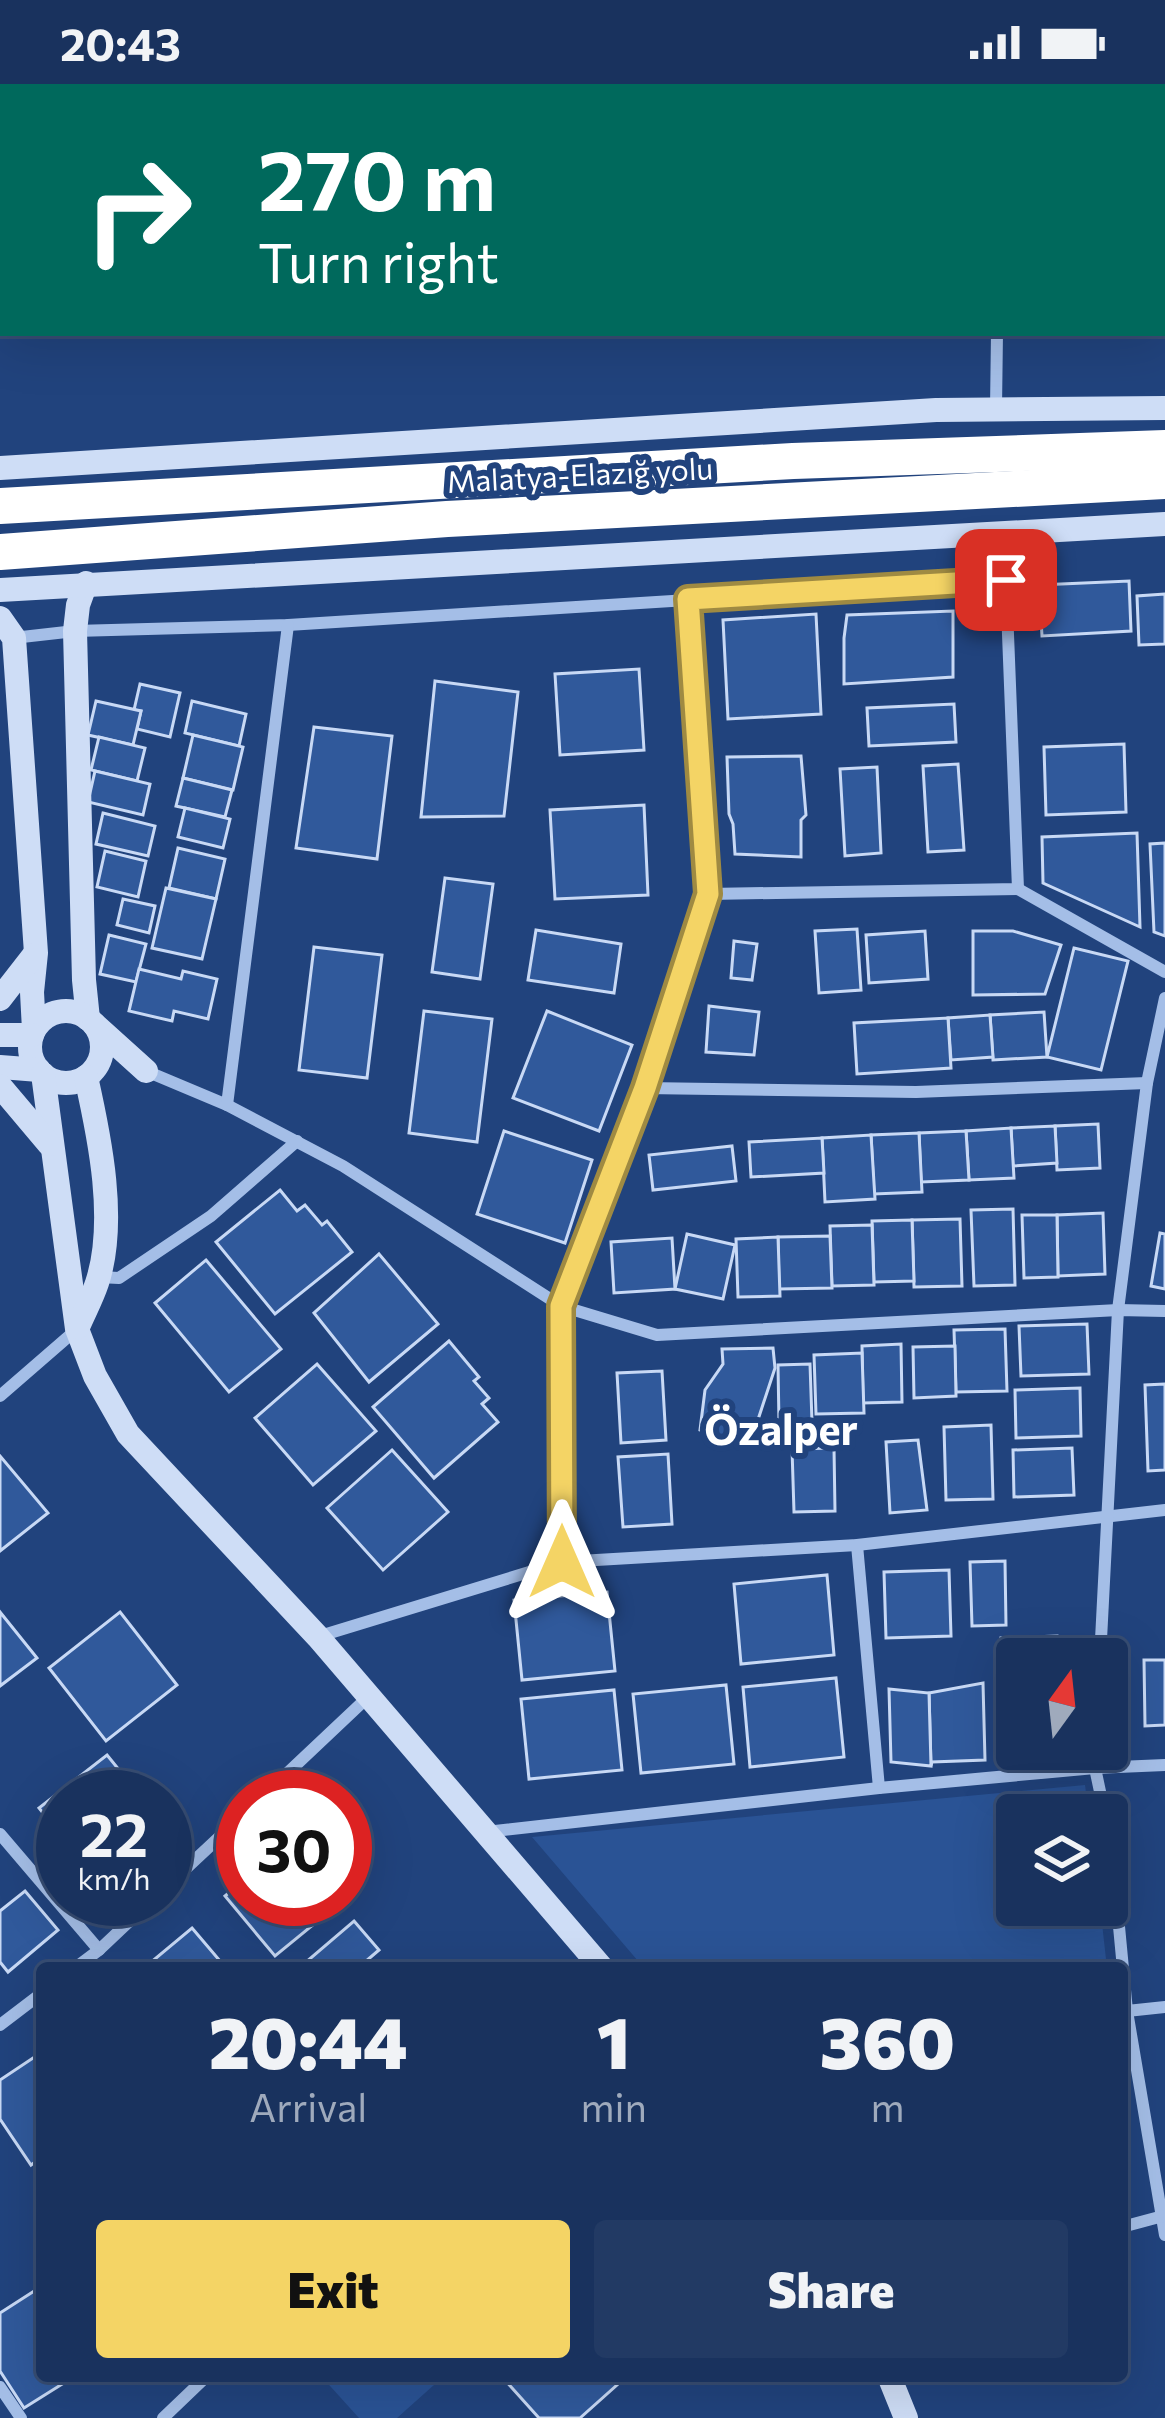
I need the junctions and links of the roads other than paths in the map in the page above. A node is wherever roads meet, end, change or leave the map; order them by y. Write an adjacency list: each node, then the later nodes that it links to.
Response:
1 (997, 336): 2 (street)
2 (996, 408): 3 (street); 5 (street)
3 (1165, 408)
4 (1165, 448): 7 (highway, Malatya-Elazığ yolu)
5 (0, 468)
6 (1165, 481): 10 (highway, Malatya-Elazığ yolu)
7 (0, 506)
8 (1165, 524): 9 (street)
9 (1004, 531): 11 (street); 12 (street)
10 (0, 552)
11 (1006, 580): 14 (street); 18 (street)
12 (86, 583): 13 (street); 17 (street)
13 (0, 590)
14 (688, 599): 15 (street); 19 (street)
15 (288, 625): 17 (street); 35 (street)
16 (5, 631): 17 (street); 20 (street)
17 (75, 631): 24 (street)
18 (1018, 889): 19 (street); 21 (street)
19 (708, 894): 34 (street)
20 (36, 953): 23 (street); 25 (street)
21 (1165, 972)
22 (1165, 998): 26 (street)
23 (0, 999)
24 (91, 1022): 25 (street); 29 (street); 31 (street)
25 (33, 1032): 27 (street); 30 (street)
26 (1161, 1033): 32 (street)
27 (0, 1035)
28 (0, 1067): 30 (street)
29 (146, 1071): 31 (street); 35 (street)
30 (41, 1072): 31 (street); 37 (street)
31 (88, 1075): 38 (street)
32 (1147, 1083): 34 (street); 40 (street)
33 (0, 1086): 37 (street)
34 (645, 1088): 39 (street)
35 (227, 1105): 36 (street)
36 (297, 1142): 38 (street); 39 (street)
37 (51, 1146): 42 (street)
38 (98, 1277): 42 (street)
39 (561, 1306): 40 (street); 47 (street)
40 (1118, 1310): 41 (street); 45 (street)
41 (1165, 1311)
42 (77, 1329): 43 (street); 48 (street)
43 (0, 1396)
44 (1165, 1510): 45 (street)
45 (1107, 1516): 46 (street); 49 (street)
46 (857, 1545): 47 (street); 55 (street)
47 (562, 1562): 48 (street)
48 (318, 1637): 50 (street)
49 (1101, 1638)
50 (369, 1696): 53 (street); 56 (street)
51 (1165, 1765): 52 (street)
52 (1128, 1767)
53 (291, 1770)
54 (1073, 1770): 55 (street)
55 (879, 1788): 56 (street)
56 (485, 1832): 64 (street)
57 (0, 1834): 62 (street)
58 (216, 1840): 59 (street)
59 (192, 1862)
60 (124, 1926): 62 (street)
61 (1118, 1926): 65 (street)
62 (99, 1950): 63 (street)
63 (83, 1962)
64 (597, 1962)
65 (1120, 1962)
66 (36, 1998): 69 (street)
67 (1165, 2006): 68 (street)
68 (1128, 2011)
69 (0, 2025)
70 (1128, 2033): 71 (street)
71 (1162, 2216): 72 (street); 73 (street)
72 (1128, 2225)
73 (1165, 2235)
74 (201, 2382): 78 (street)
75 (892, 2382): 79 (street)
76 (0, 2386): 77 (street)
77 (21, 2418)
78 (163, 2418)
79 (906, 2418)

